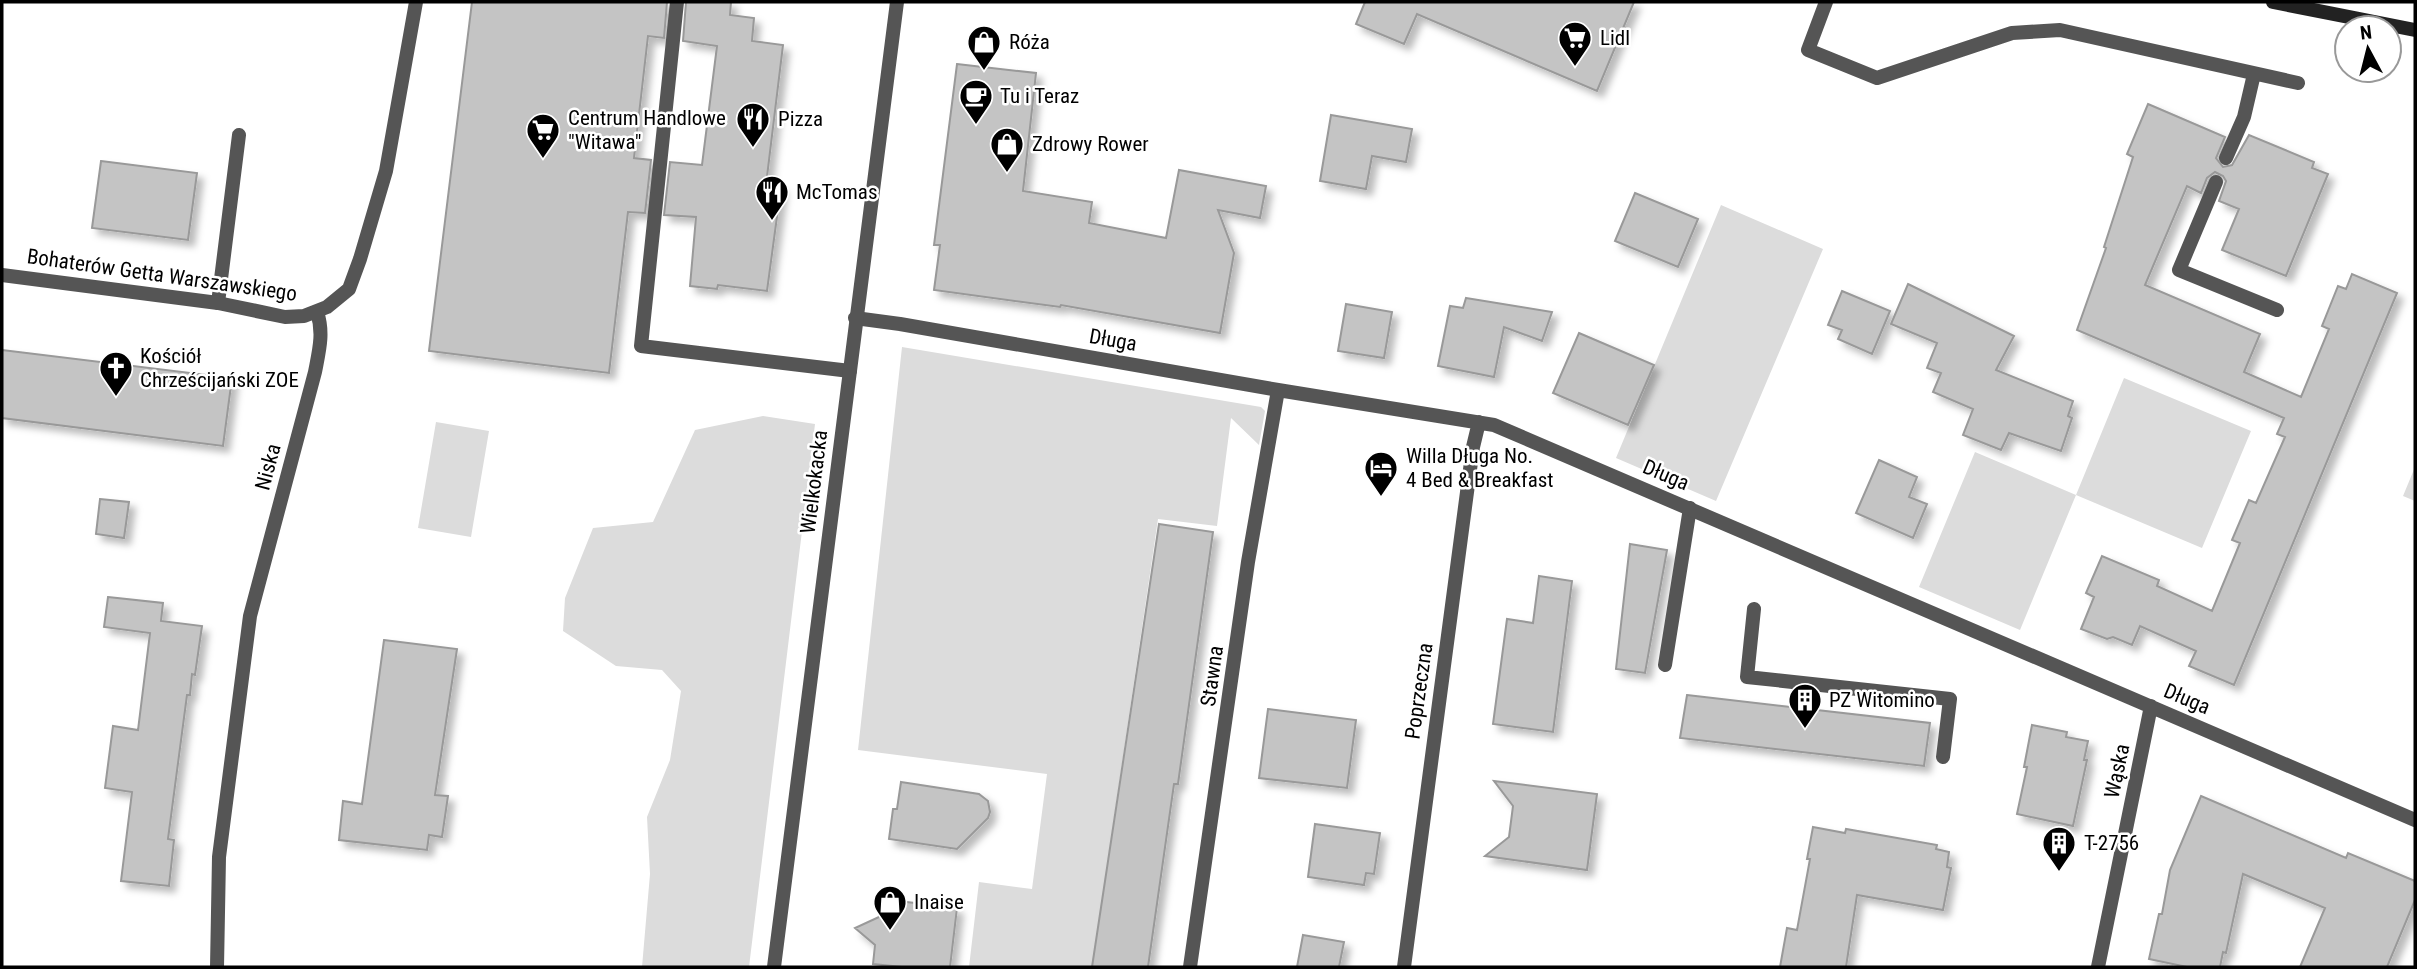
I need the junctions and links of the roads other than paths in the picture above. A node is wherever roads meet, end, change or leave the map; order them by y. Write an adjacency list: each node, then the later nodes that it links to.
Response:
1 (416, 2): 15 (street)
2 (677, 2): 17 (street)
3 (897, 2): 16 (street, Wielkokacka)
4 (1826, 2): 7 (street)
5 (2273, 2): 6 (main road)
6 (2415, 30)
7 (2254, 74): 8 (street); 10 (street)
8 (2298, 83)
9 (239, 135): 13 (street)
10 (2226, 158)
11 (2216, 182): 14 (street)
12 (2, 275): 13 (street, Bohaterów Getta Warszawskiego)
13 (218, 303): 15 (street, Bohaterów Getta Warszawskiego)
14 (2277, 310)
15 (317, 312): 26 (street, Niska)
16 (855, 318): 17 (street, Wielkokacka); 18 (street, Długa)
17 (850, 371): 27 (street, Wielkokacka)
18 (1278, 390): 19 (street, Długa); 28 (street, Stawna)
19 (1479, 422): 20 (street, Długa); 29 (street, Poprzeczna)
20 (1690, 508): 22 (street); 23 (street, Długa)
21 (1754, 609): 24 (street)
22 (1665, 665)
23 (2151, 706): 25 (street, Długa); 30 (street, Wąska)
24 (1943, 757)
25 (2415, 820)
26 (217, 967)
27 (774, 967)
28 (1190, 967)
29 (1404, 967)
30 (2098, 967)

